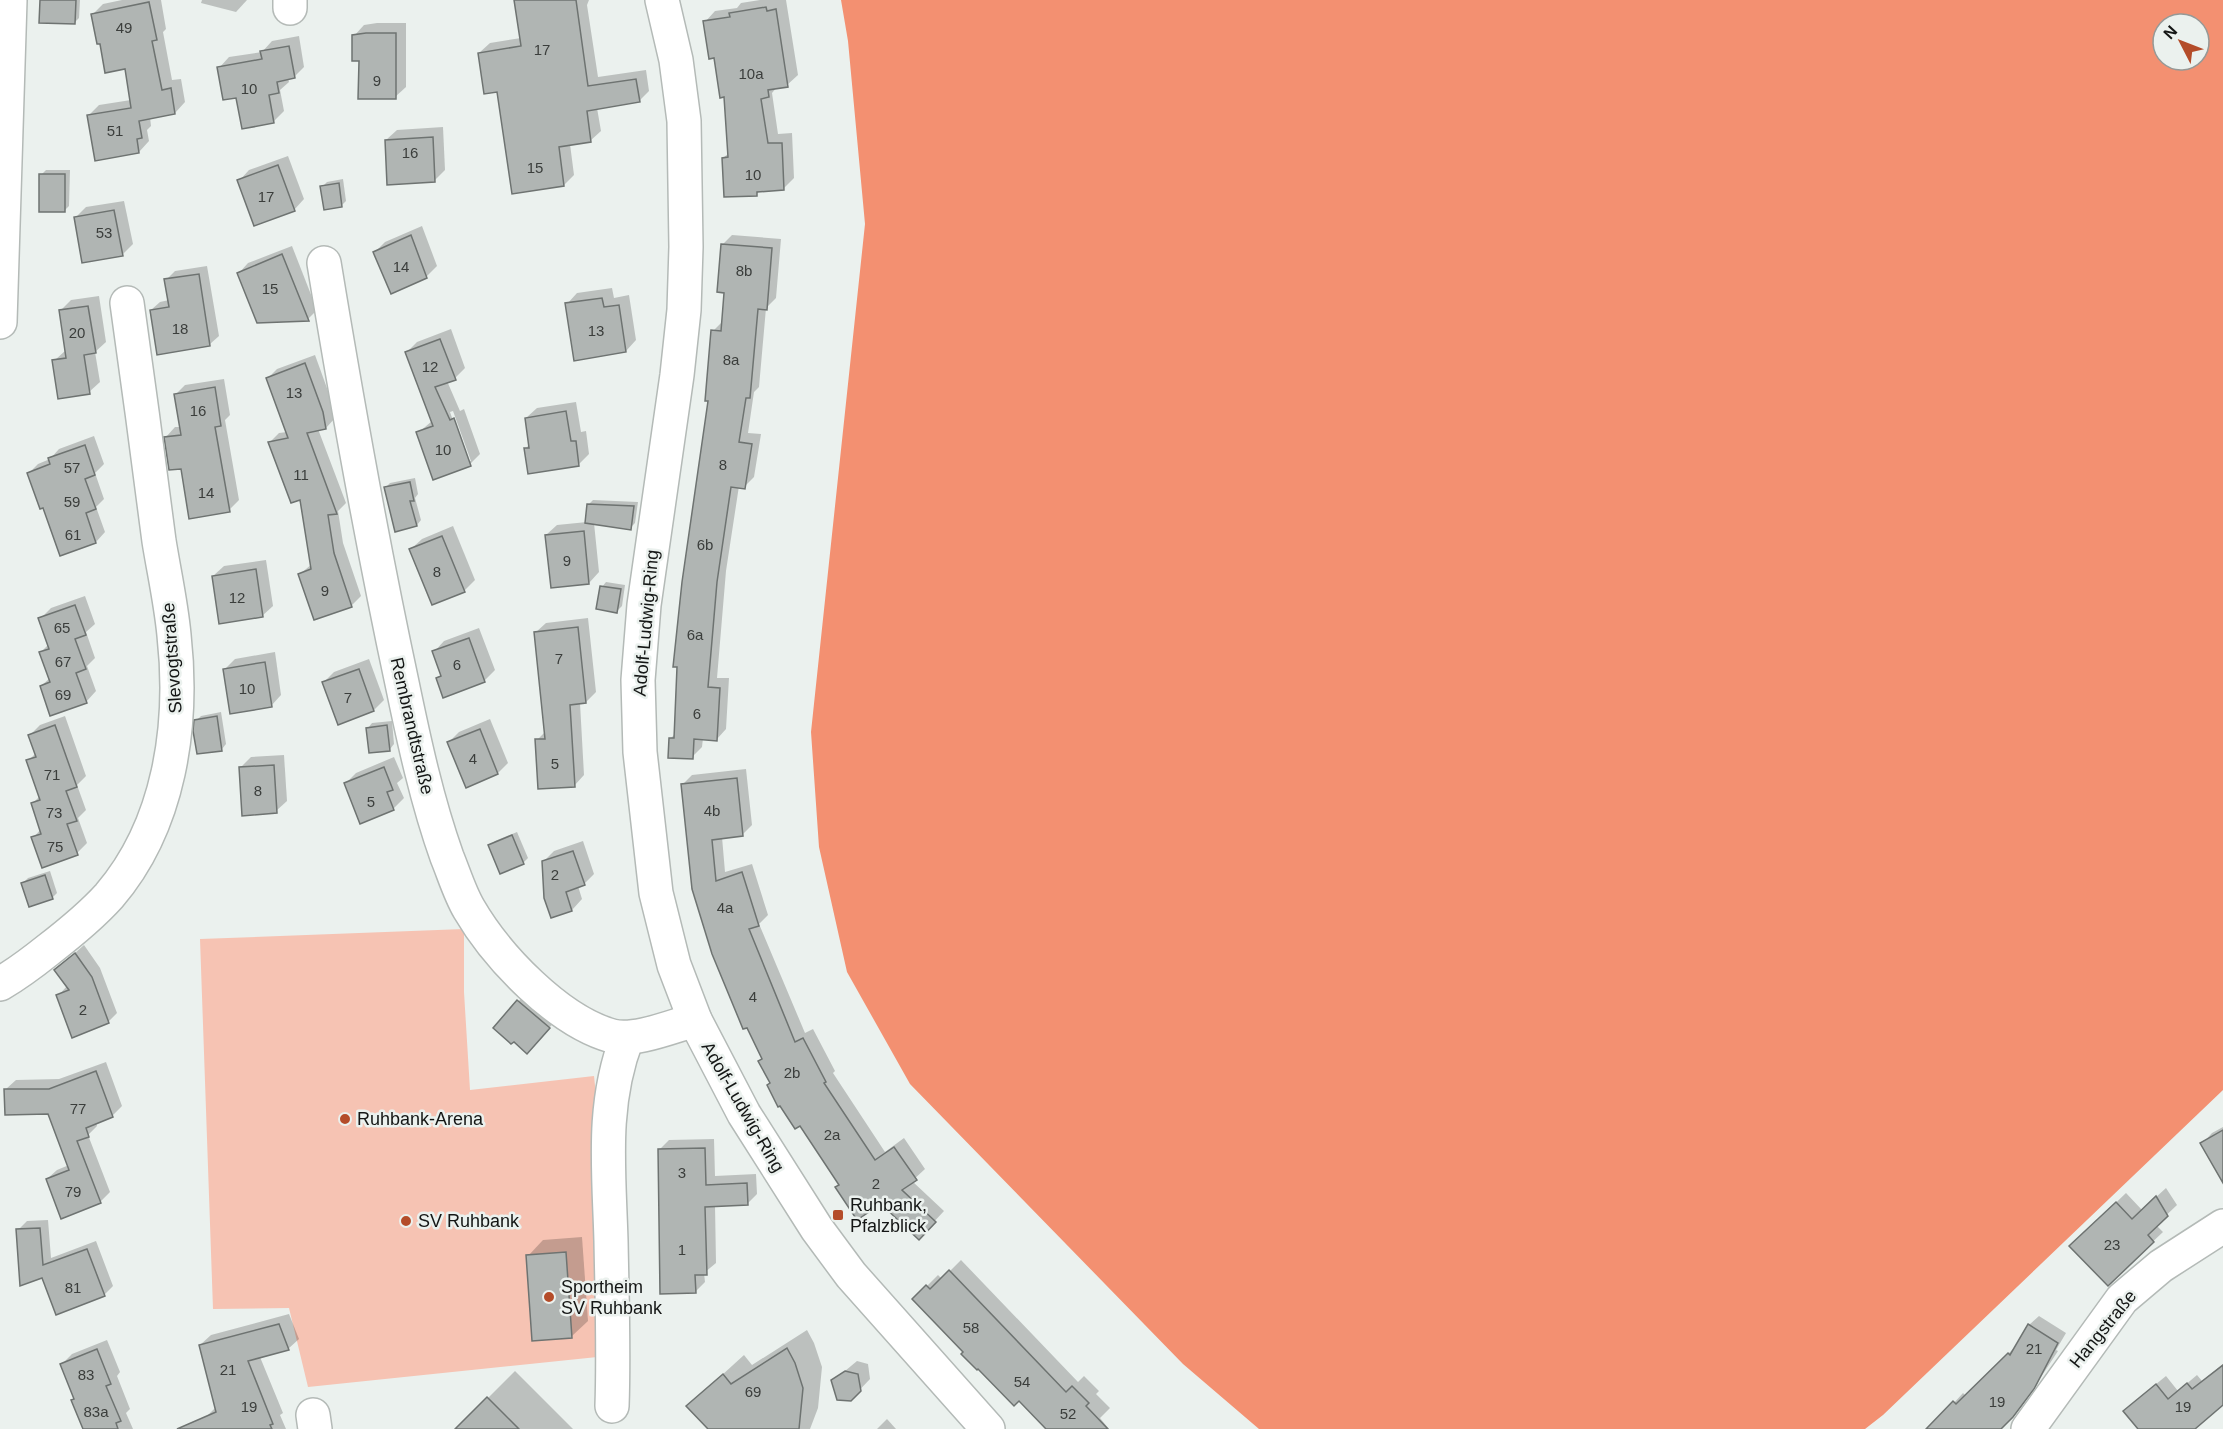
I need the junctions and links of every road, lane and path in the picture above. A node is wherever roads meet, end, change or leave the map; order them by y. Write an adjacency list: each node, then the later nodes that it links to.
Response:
1 (10, 0): 5 (street)
2 (662, 0): 7 (street, Adolf-Ludwig-Ring)
3 (324, 263): 8 (street, Rembrandtstraße)
4 (127, 303): 6 (street, Slevogtstraße)
5 (0, 322)
6 (0, 984)
7 (695, 1020): 8 (street); 11 (street, Adolf-Ludwig-Ring)
8 (627, 1038): 10 (street)
9 (2223, 1226): 12 (street, Hangstraße)
10 (612, 1406)
11 (988, 1429)
12 (2028, 1429)

